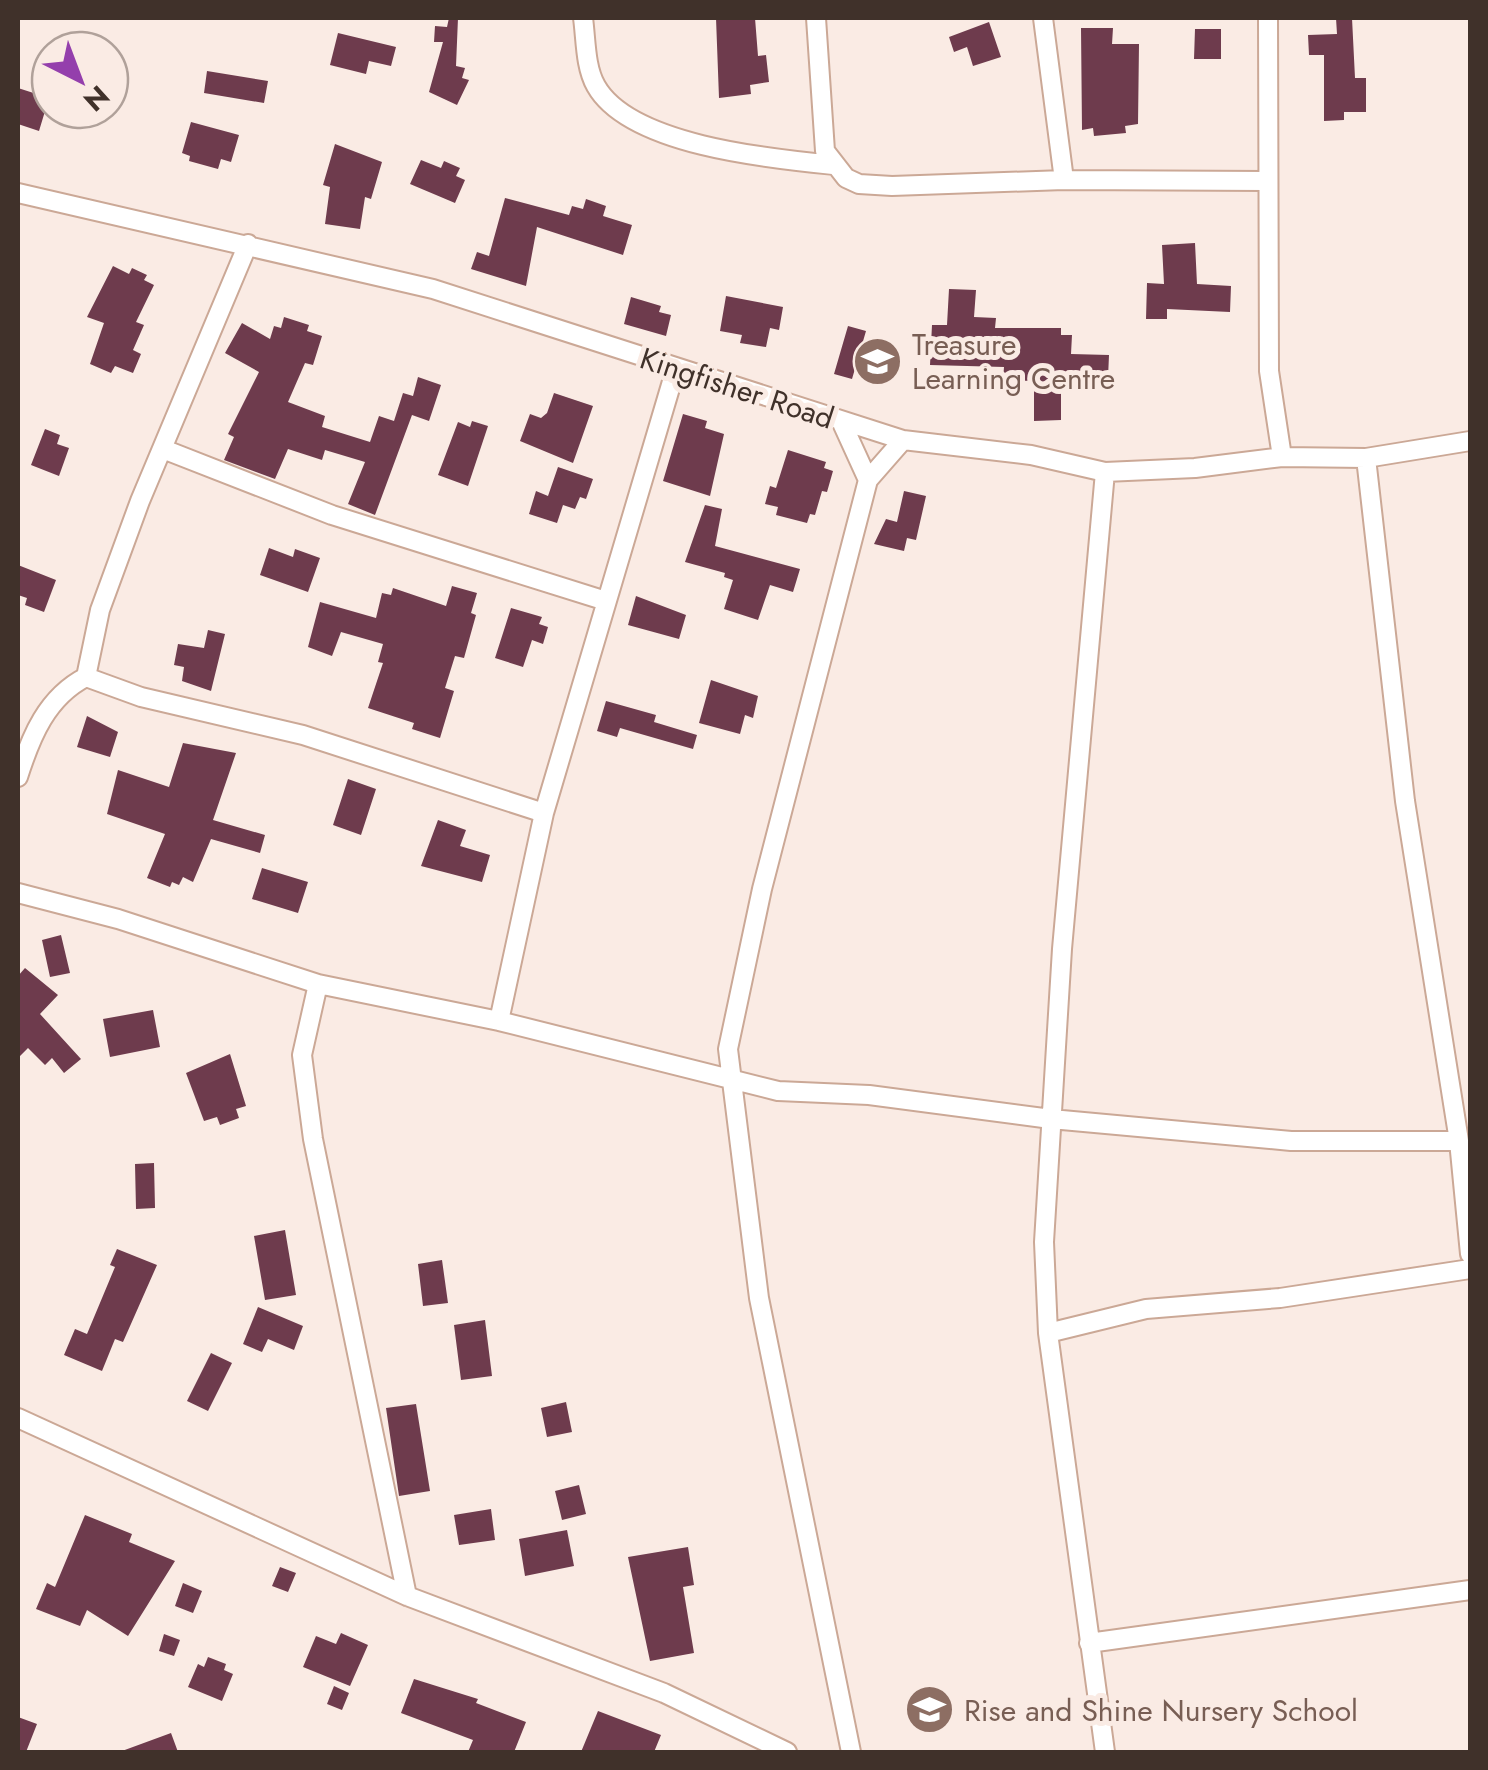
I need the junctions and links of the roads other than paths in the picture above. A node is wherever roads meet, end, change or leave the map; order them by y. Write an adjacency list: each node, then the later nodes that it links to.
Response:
1 (584, 18): 5 (street)
2 (816, 18): 5 (street)
3 (1042, 18): 6 (street)
4 (1268, 18): 7 (street)
5 (834, 166): 6 (street)
6 (1064, 180): 7 (street)
7 (1266, 181): 15 (street)
8 (18, 193): 9 (street, Kingfisher Road)
9 (248, 244): 10 (street, Kingfisher Road); 14 (street)
10 (676, 368): 11 (street, Kingfisher Road); 19 (street)
11 (842, 423): 12 (street, Kingfisher Road); 18 (street)
12 (903, 440): 17 (street, Kingfisher Road); 18 (street)
13 (1470, 440): 16 (street, Kingfisher Road)
14 (162, 449): 19 (street); 20 (street)
15 (1282, 457): 16 (street, Kingfisher Road); 17 (street, Kingfisher Road)
16 (1366, 458): 28 (street)
17 (1105, 472): 27 (street)
18 (868, 480): 26 (street)
19 (606, 601): 22 (street)
20 (86, 676): 21 (street); 22 (street)
21 (18, 777)
22 (544, 814): 25 (street)
23 (18, 893): 24 (street)
24 (318, 984): 25 (street); 34 (street)
25 (499, 1020): 26 (street)
26 (731, 1082): 27 (street); 37 (street)
27 (1051, 1120): 28 (street); 31 (street)
28 (1459, 1140): 29 (street)
29 (1470, 1254)
30 (1470, 1269): 31 (street)
31 (1048, 1333): 35 (street)
32 (18, 1418): 34 (street)
33 (1470, 1590): 35 (street)
34 (407, 1596): 36 (street)
35 (1089, 1643): 38 (street)
36 (787, 1752)
37 (852, 1752)
38 (1105, 1752)

